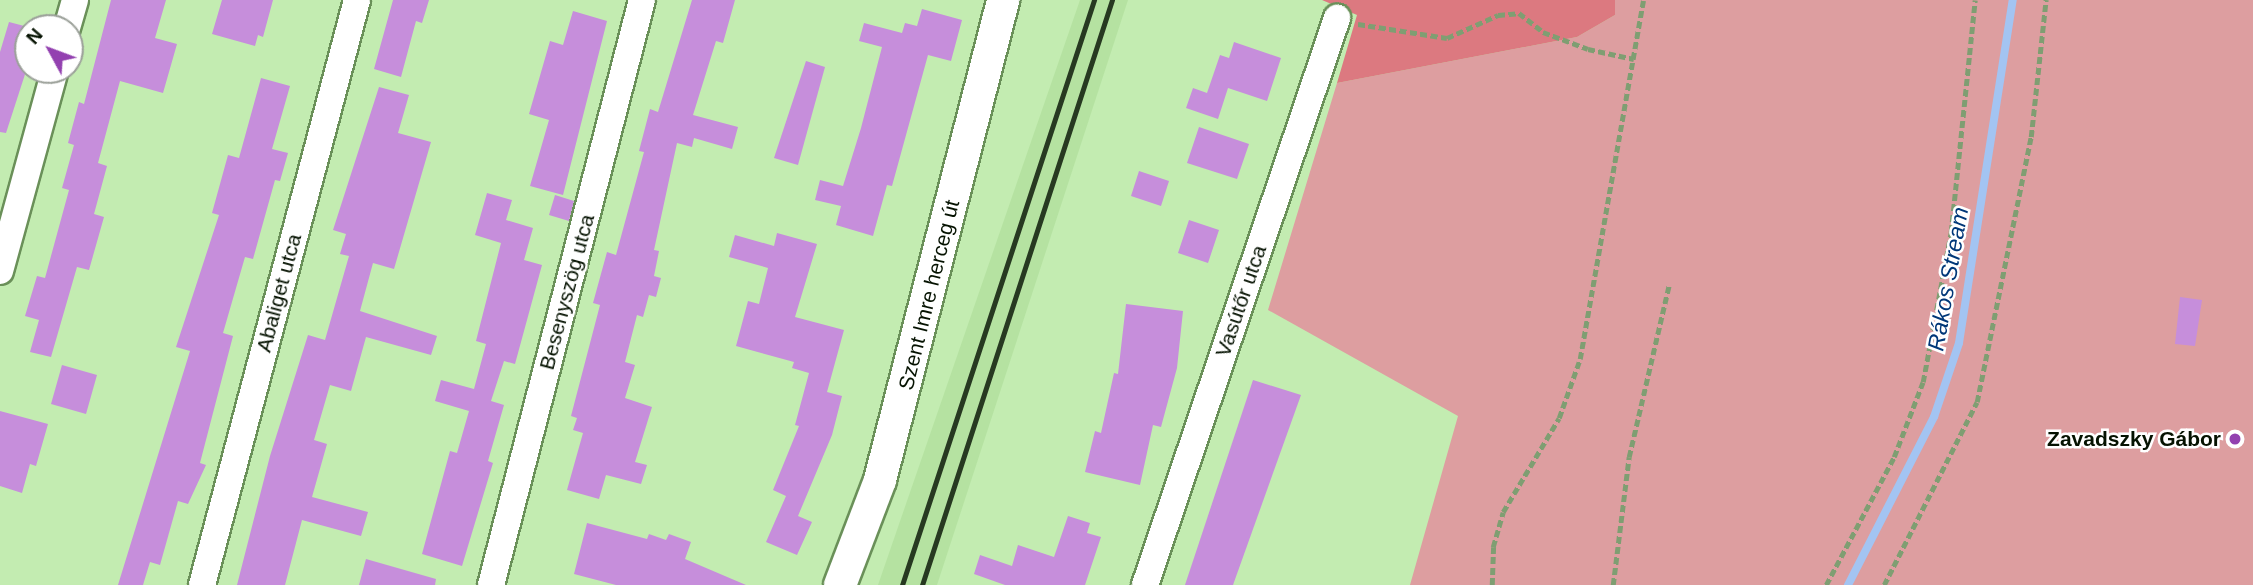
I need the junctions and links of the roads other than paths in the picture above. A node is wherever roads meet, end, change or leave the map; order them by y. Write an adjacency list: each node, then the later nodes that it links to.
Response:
1 (358, 0): 7 (street, Abaliget utca)
2 (642, 0): 8 (street, Besenyszög utca)
3 (1003, 0): 9 (street, Szent Imre herceg út)
4 (1337, 18): 10 (street, Vasútőr utca)
5 (51, 84): 6 (street)
6 (0, 271)
7 (202, 585)
8 (491, 585)
9 (840, 585)
10 (1145, 585)

